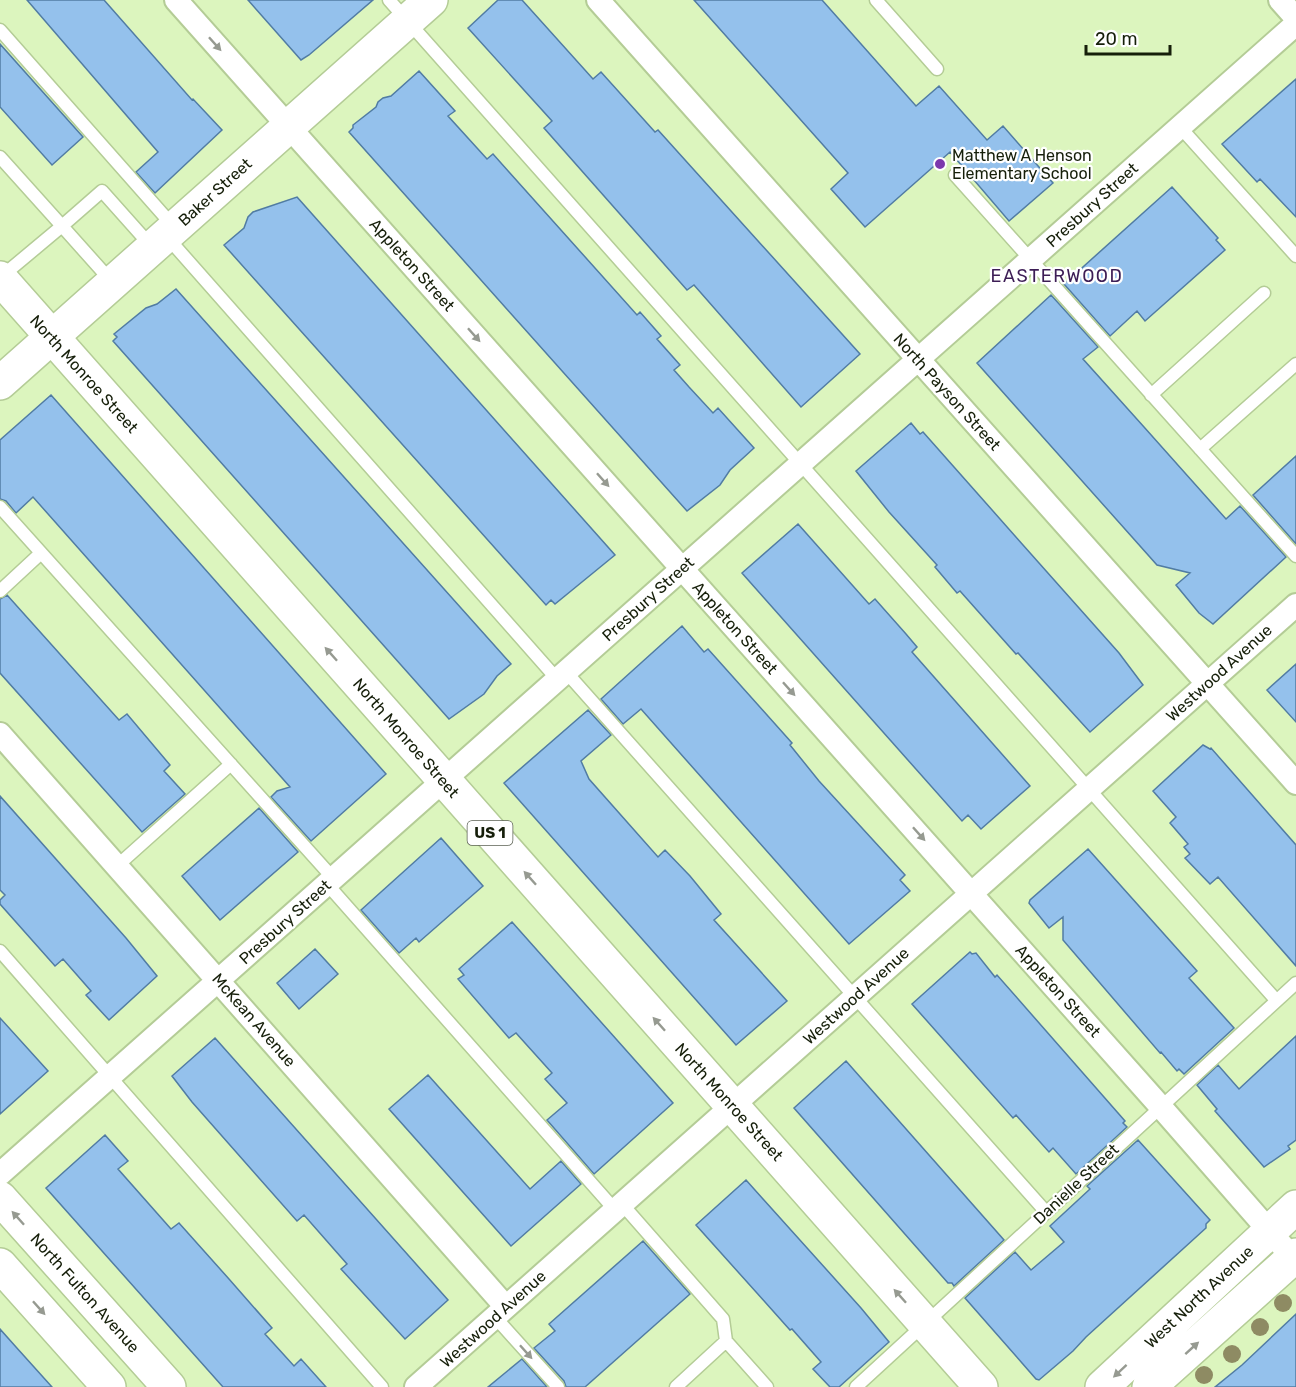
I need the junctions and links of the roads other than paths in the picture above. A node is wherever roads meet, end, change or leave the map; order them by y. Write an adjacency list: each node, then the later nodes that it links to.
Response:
1 (176, 0): 10 (street, Appleton Street, one-way to 10)
2 (598, 0): 22 (street, North Payson Street)
3 (876, 0): 9 (lane)
4 (1280, 0): 6 (street)
5 (409, 7): 10 (main road, Baker Street); 27 (lane)
6 (1296, 18)
7 (1296, 24): 11 (street, Presbury Street)
8 (0, 30): 15 (lane)
9 (937, 69)
10 (289, 126): 15 (main road, Baker Street); 31 (street, Appleton Street, one-way to 31)
11 (1180, 127): 16 (lane); 17 (street, Presbury Street)
12 (0, 157): 14 (lane)
13 (955, 175): 17 (lane)
14 (62, 226): 15 (lane); 18 (lane); 19 (lane)
15 (164, 237): 19 (main road, Baker Street); 34 (lane)
16 (1296, 256)
17 (1030, 260): 22 (street, Presbury Street); 25 (lane)
18 (0, 278): 21 (main road, North Monroe Street / US 1)
19 (113, 283): 21 (main road, Baker Street)
20 (1264, 293): 25 (lane)
21 (51, 337): 24 (main road, Baker Street); 38 (main road, North Monroe Street / US 1, one-way to 21)
22 (918, 359): 27 (street, Presbury Street); 35 (street, North Payson Street)
23 (1296, 364): 26 (lane)
24 (0, 383)
25 (1151, 395): 26 (lane)
26 (1200, 449): 30 (lane)
27 (801, 464): 31 (street, Presbury Street); 40 (lane)
28 (0, 507): 29 (lane)
29 (41, 553): 32 (lane); 37 (lane)
30 (1296, 556)
31 (682, 569): 34 (street, Presbury Street); 43 (street, Appleton Street, one-way to 43)
32 (0, 591)
33 (1296, 605): 35 (street, Westwood Avenue)
34 (561, 676): 38 (street, Presbury Street); 47 (lane)
35 (1207, 684): 39 (street, North Payson Street); 40 (street, Westwood Avenue)
36 (0, 734): 41 (street, McKean Avenue)
37 (231, 764): 41 (lane); 42 (lane)
38 (444, 780): 42 (street, Presbury Street); 50 (main road, North Monroe Street / US 1, one-way to 38)
39 (1296, 783)
40 (1090, 789): 43 (street, Westwood Avenue); 48 (lane)
41 (117, 866): 45 (street, McKean Avenue)
42 (330, 881): 45 (street, Presbury Street); 54 (lane)
43 (971, 894): 47 (street, Westwood Avenue); 51 (street, Appleton Street)
44 (0, 951): 49 (lane)
45 (219, 980): 49 (street, Presbury Street); 60 (street, McKean Avenue)
46 (1296, 983): 48 (lane, Danielle Street)
47 (855, 997): 50 (street, Westwood Avenue); 56 (lane)
48 (1276, 1000): 51 (lane, Danielle Street)
49 (110, 1077): 52 (street, Presbury Street); 65 (lane)
50 (732, 1106): 54 (street, Westwood Avenue); 61 (main road, North Monroe Street / US 1, one-way to 50)
51 (1160, 1106): 56 (lane, Danielle Street); 57 (street, Appleton Street)
52 (0, 1174)
53 (0, 1198): 64 (main road, North Fulton Avenue, one-way to 53)
54 (619, 1207): 60 (street, Westwood Avenue); 62 (lane)
55 (1296, 1207): 57 (main road, West North Avenue)
56 (1046, 1212): 61 (lane, Danielle Street)
57 (1270, 1230): 58 (street, Appleton Street); 72 (main road, West North Avenue, one-way to 72)
58 (1294, 1256): 73 (main road, West North Avenue, one-way to 58)
59 (0, 1265): 63 (main road, one-way to 63)
60 (500, 1312): 66 (street, Westwood Avenue); 67 (lane, McKean Avenue, one-way to 67)
61 (925, 1324): 70 (lane, Danielle Street); 71 (main road, North Monroe Street / US 1)
62 (726, 1341): 68 (lane); 69 (lane)
63 (109, 1387)
64 (169, 1387)
65 (382, 1387)
66 (416, 1387)
67 (558, 1387)
68 (675, 1387)
69 (767, 1387)
70 (856, 1387)
71 (981, 1387)
72 (1102, 1387)
73 (1149, 1387)

